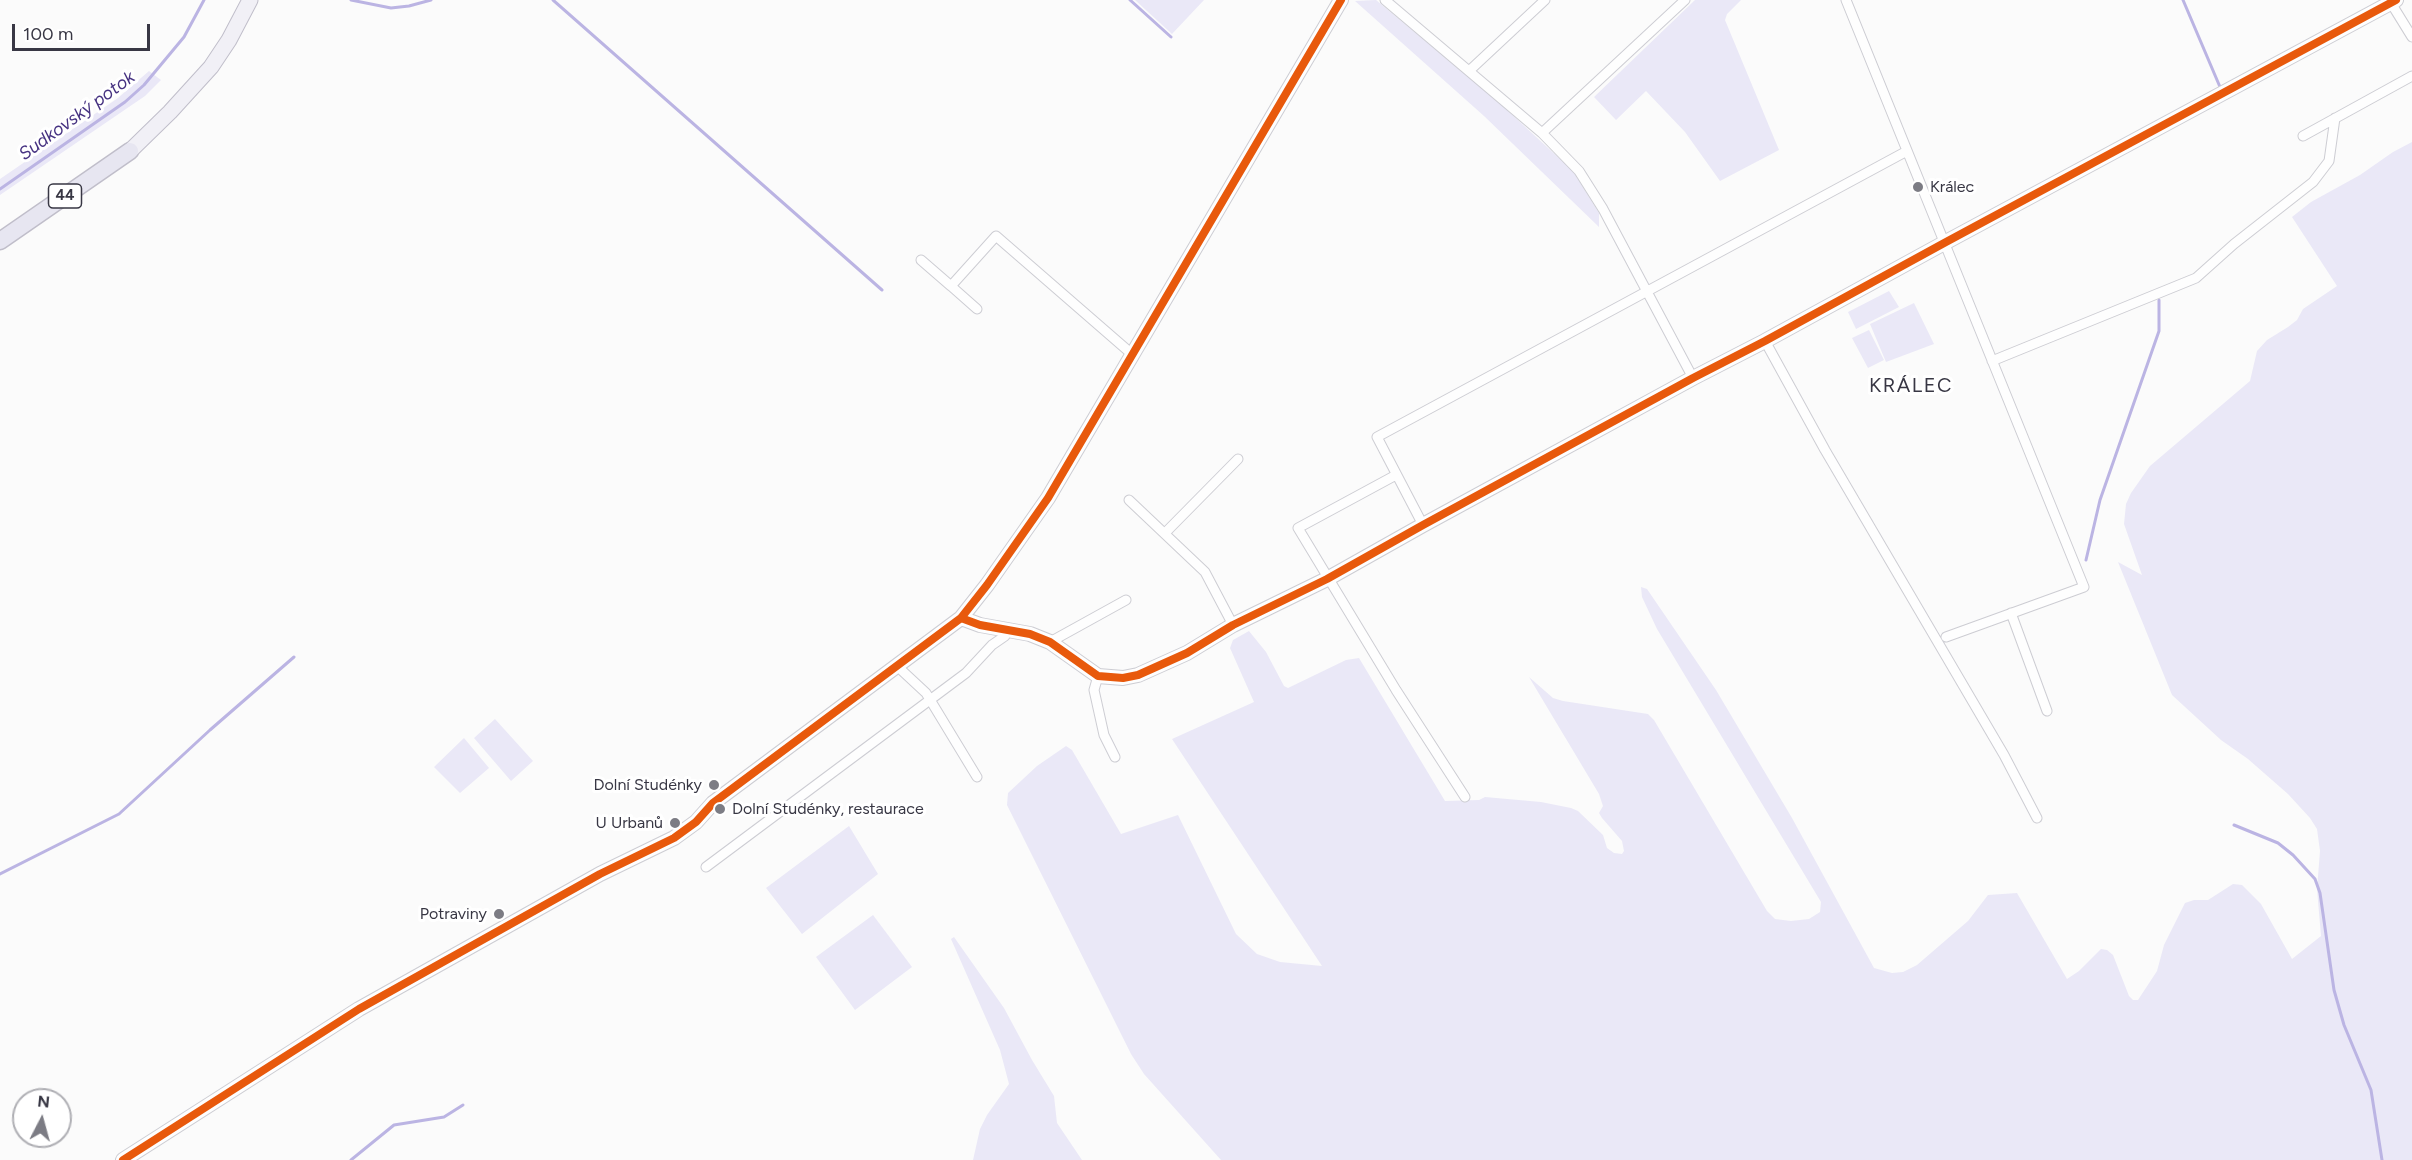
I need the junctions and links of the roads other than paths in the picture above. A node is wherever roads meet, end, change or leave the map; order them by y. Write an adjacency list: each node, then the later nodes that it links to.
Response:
1 (1341, 0): 23 (street)
2 (1385, 0): 9 (street)
3 (1545, 0): 9 (street)
4 (1685, 0): 12 (street)
5 (1846, 0): 15 (street)
6 (2394, 1): 8 (street); 17 (street)
7 (247, 6): 14 (main road, 44)
8 (2412, 37)
9 (1469, 71): 12 (street)
10 (2412, 76): 11 (street)
11 (2335, 118): 13 (street); 24 (street)
12 (1542, 133): 20 (street)
13 (2303, 136)
14 (130, 151): 16 (highway, 44)
15 (1907, 151): 17 (street); 20 (street)
16 (0, 241)
17 (1946, 242): 22 (street); 24 (street)
18 (921, 260): 19 (street)
19 (951, 286): 21 (street); 23 (street)
20 (1646, 291): 25 (street); 27 (street)
21 (978, 309)
22 (1765, 341): 25 (street); 46 (street)
23 (1133, 355): 34 (street)
24 (1992, 361): 33 (street)
25 (1693, 378): 29 (street)
26 (1238, 459): 30 (street)
27 (1396, 475): 29 (street); 31 (street)
28 (1129, 500): 30 (street)
29 (1423, 525): 31 (street)
30 (1166, 532): 35 (street)
31 (1327, 579): 35 (street); 45 (street)
32 (1126, 600): 38 (street)
33 (2011, 613): 37 (street); 42 (street)
34 (961, 618): 36 (street); 39 (street)
35 (1233, 625): 40 (street)
36 (1007, 628): 38 (street); 41 (street)
37 (1946, 637)
38 (1050, 642): 40 (street)
39 (897, 666): 41 (street); 48 (street)
40 (1098, 676): 43 (street)
41 (930, 700): 44 (street); 47 (street)
42 (2047, 711)
43 (1115, 757)
44 (977, 777)
45 (1465, 797)
46 (2037, 818)
47 (706, 867)
48 (123, 1160)

